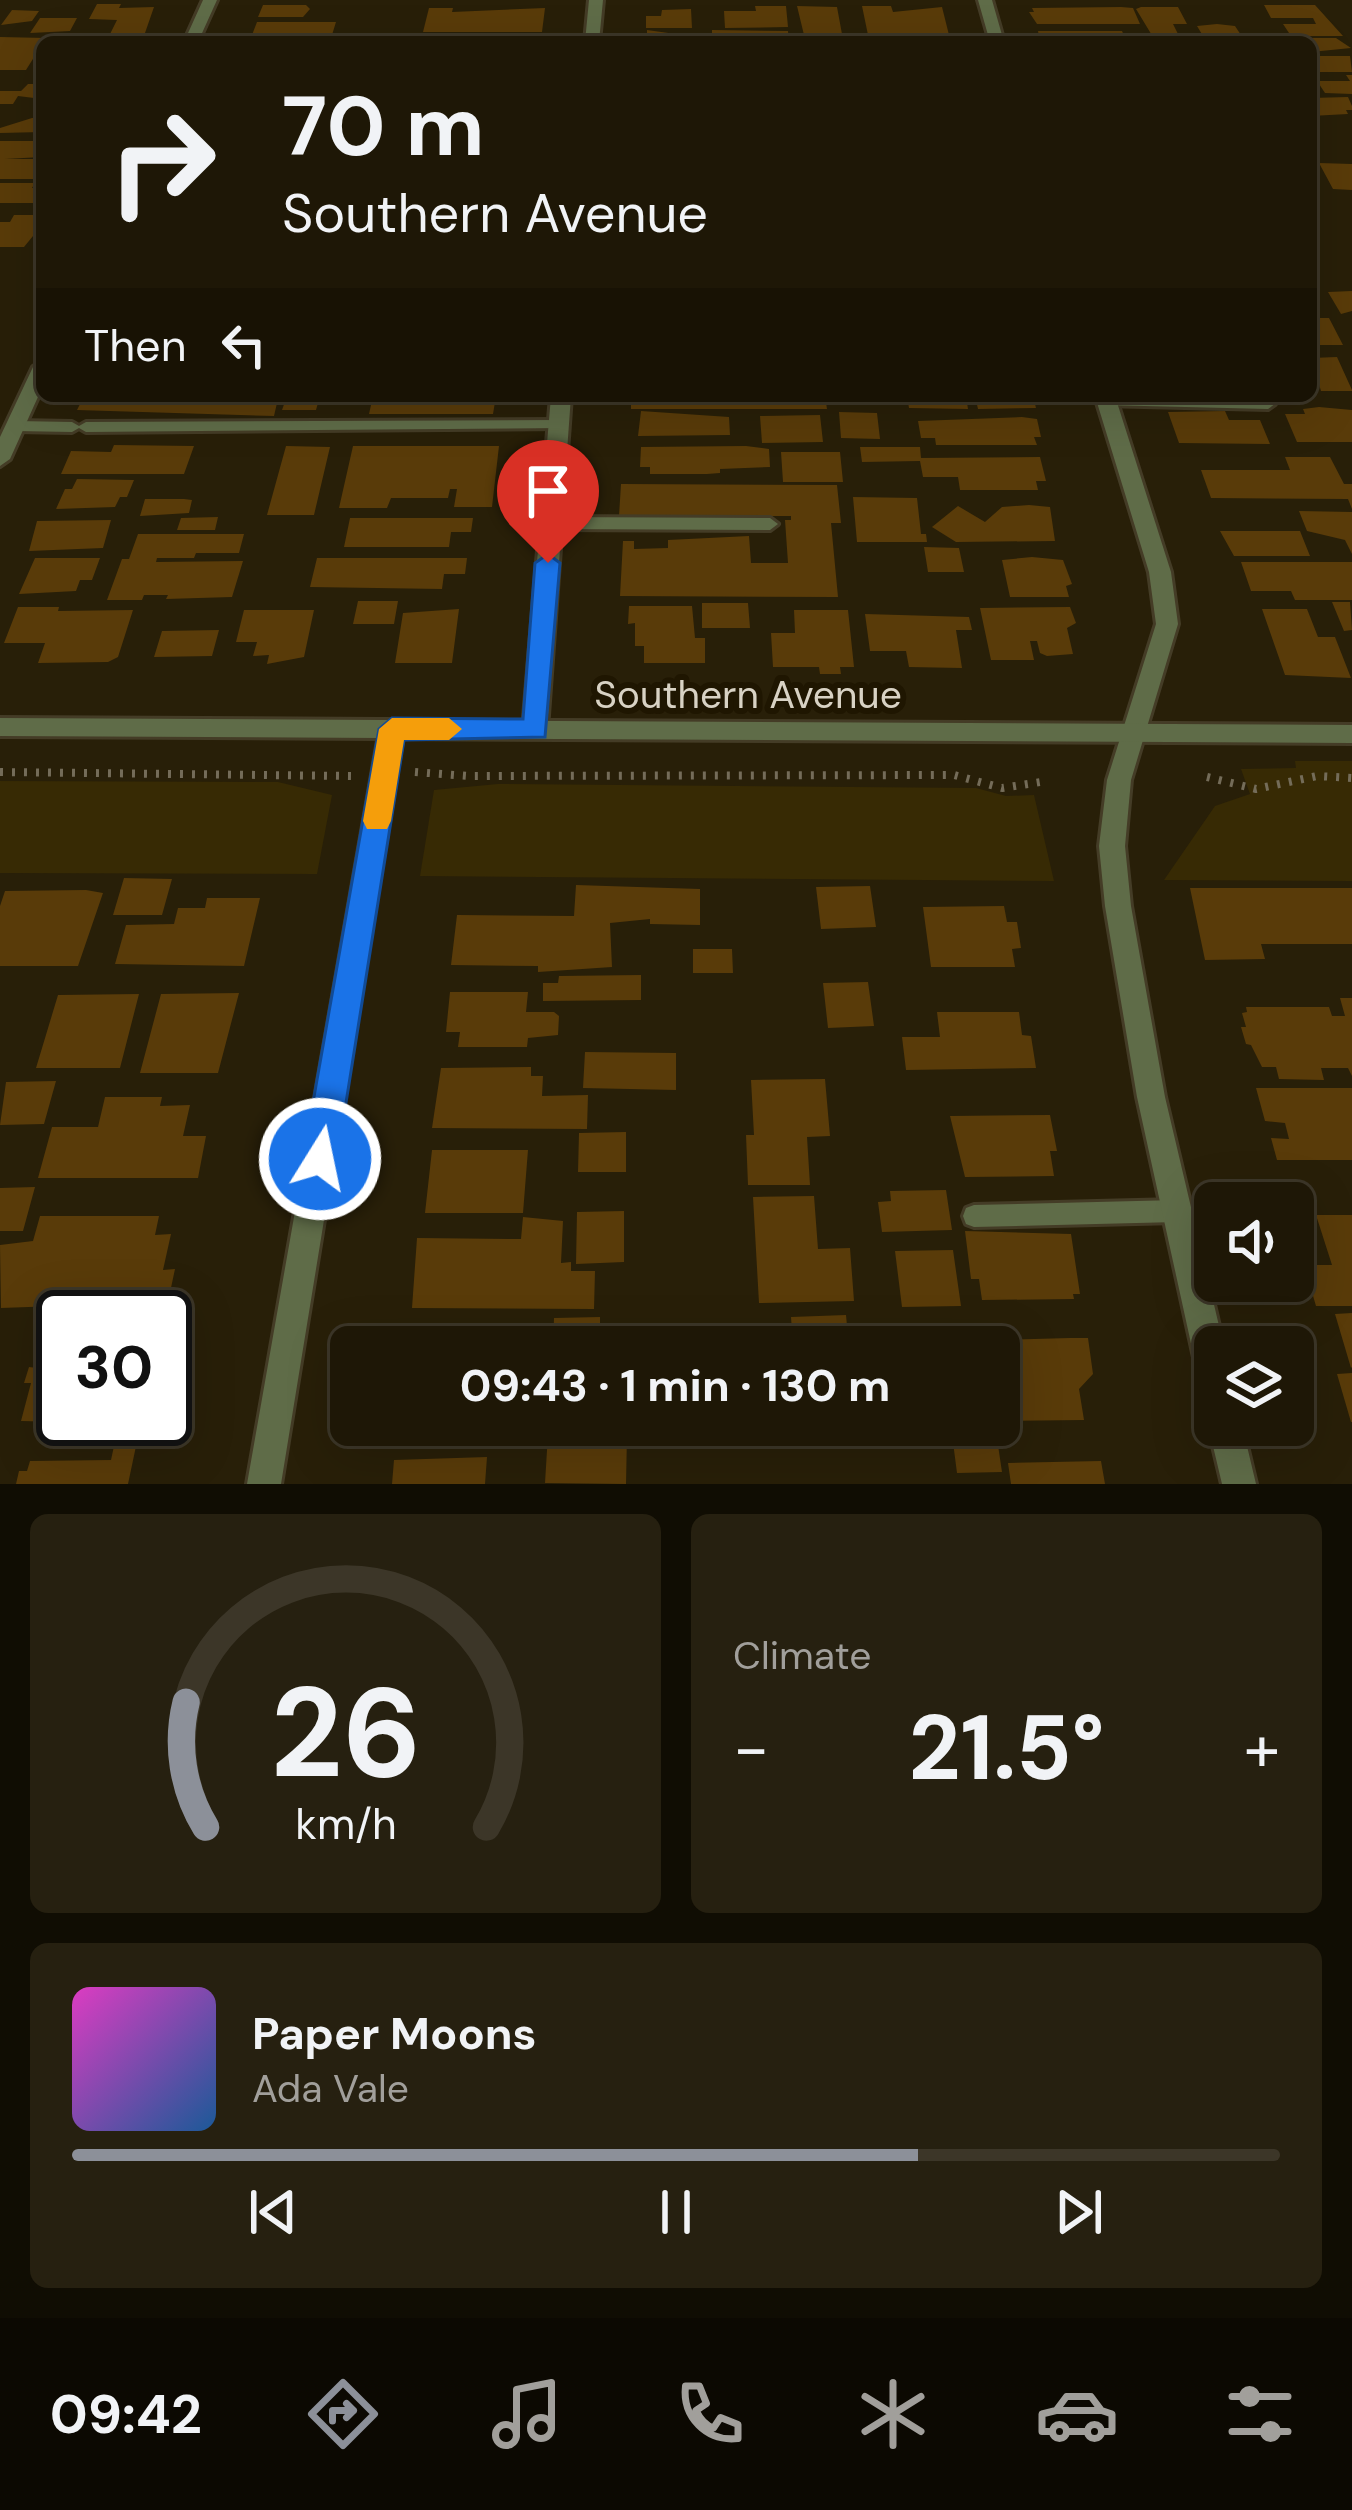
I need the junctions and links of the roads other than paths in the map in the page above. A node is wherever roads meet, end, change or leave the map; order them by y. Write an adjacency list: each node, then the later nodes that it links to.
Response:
1 (210, 0): 4 (street)
2 (596, 0): 5 (street)
3 (985, 0): 6 (street)
4 (194, 36)
5 (593, 36)
6 (995, 36)
7 (36, 380): 12 (street)
8 (560, 402): 13 (street)
9 (1107, 402): 20 (street)
10 (1203, 402): 11 (lane)
11 (1268, 404)
12 (16, 425): 13 (lane); 14 (street)
13 (558, 425): 15 (street)
14 (0, 459)
15 (550, 524): 16 (lane); 19 (street)
16 (770, 524)
17 (0, 727): 18 (street, Southern Avenue)
18 (392, 729): 19 (street, Southern Avenue); 26 (street)
19 (536, 729): 20 (street, Southern Avenue)
20 (1132, 733): 21 (street, Southern Avenue); 22 (street)
21 (1352, 734)
22 (1177, 1211): 23 (lane); 24 (street)
23 (974, 1216)
24 (1203, 1326)
25 (1230, 1446): 27 (street)
26 (264, 1484)
27 (1239, 1484)

